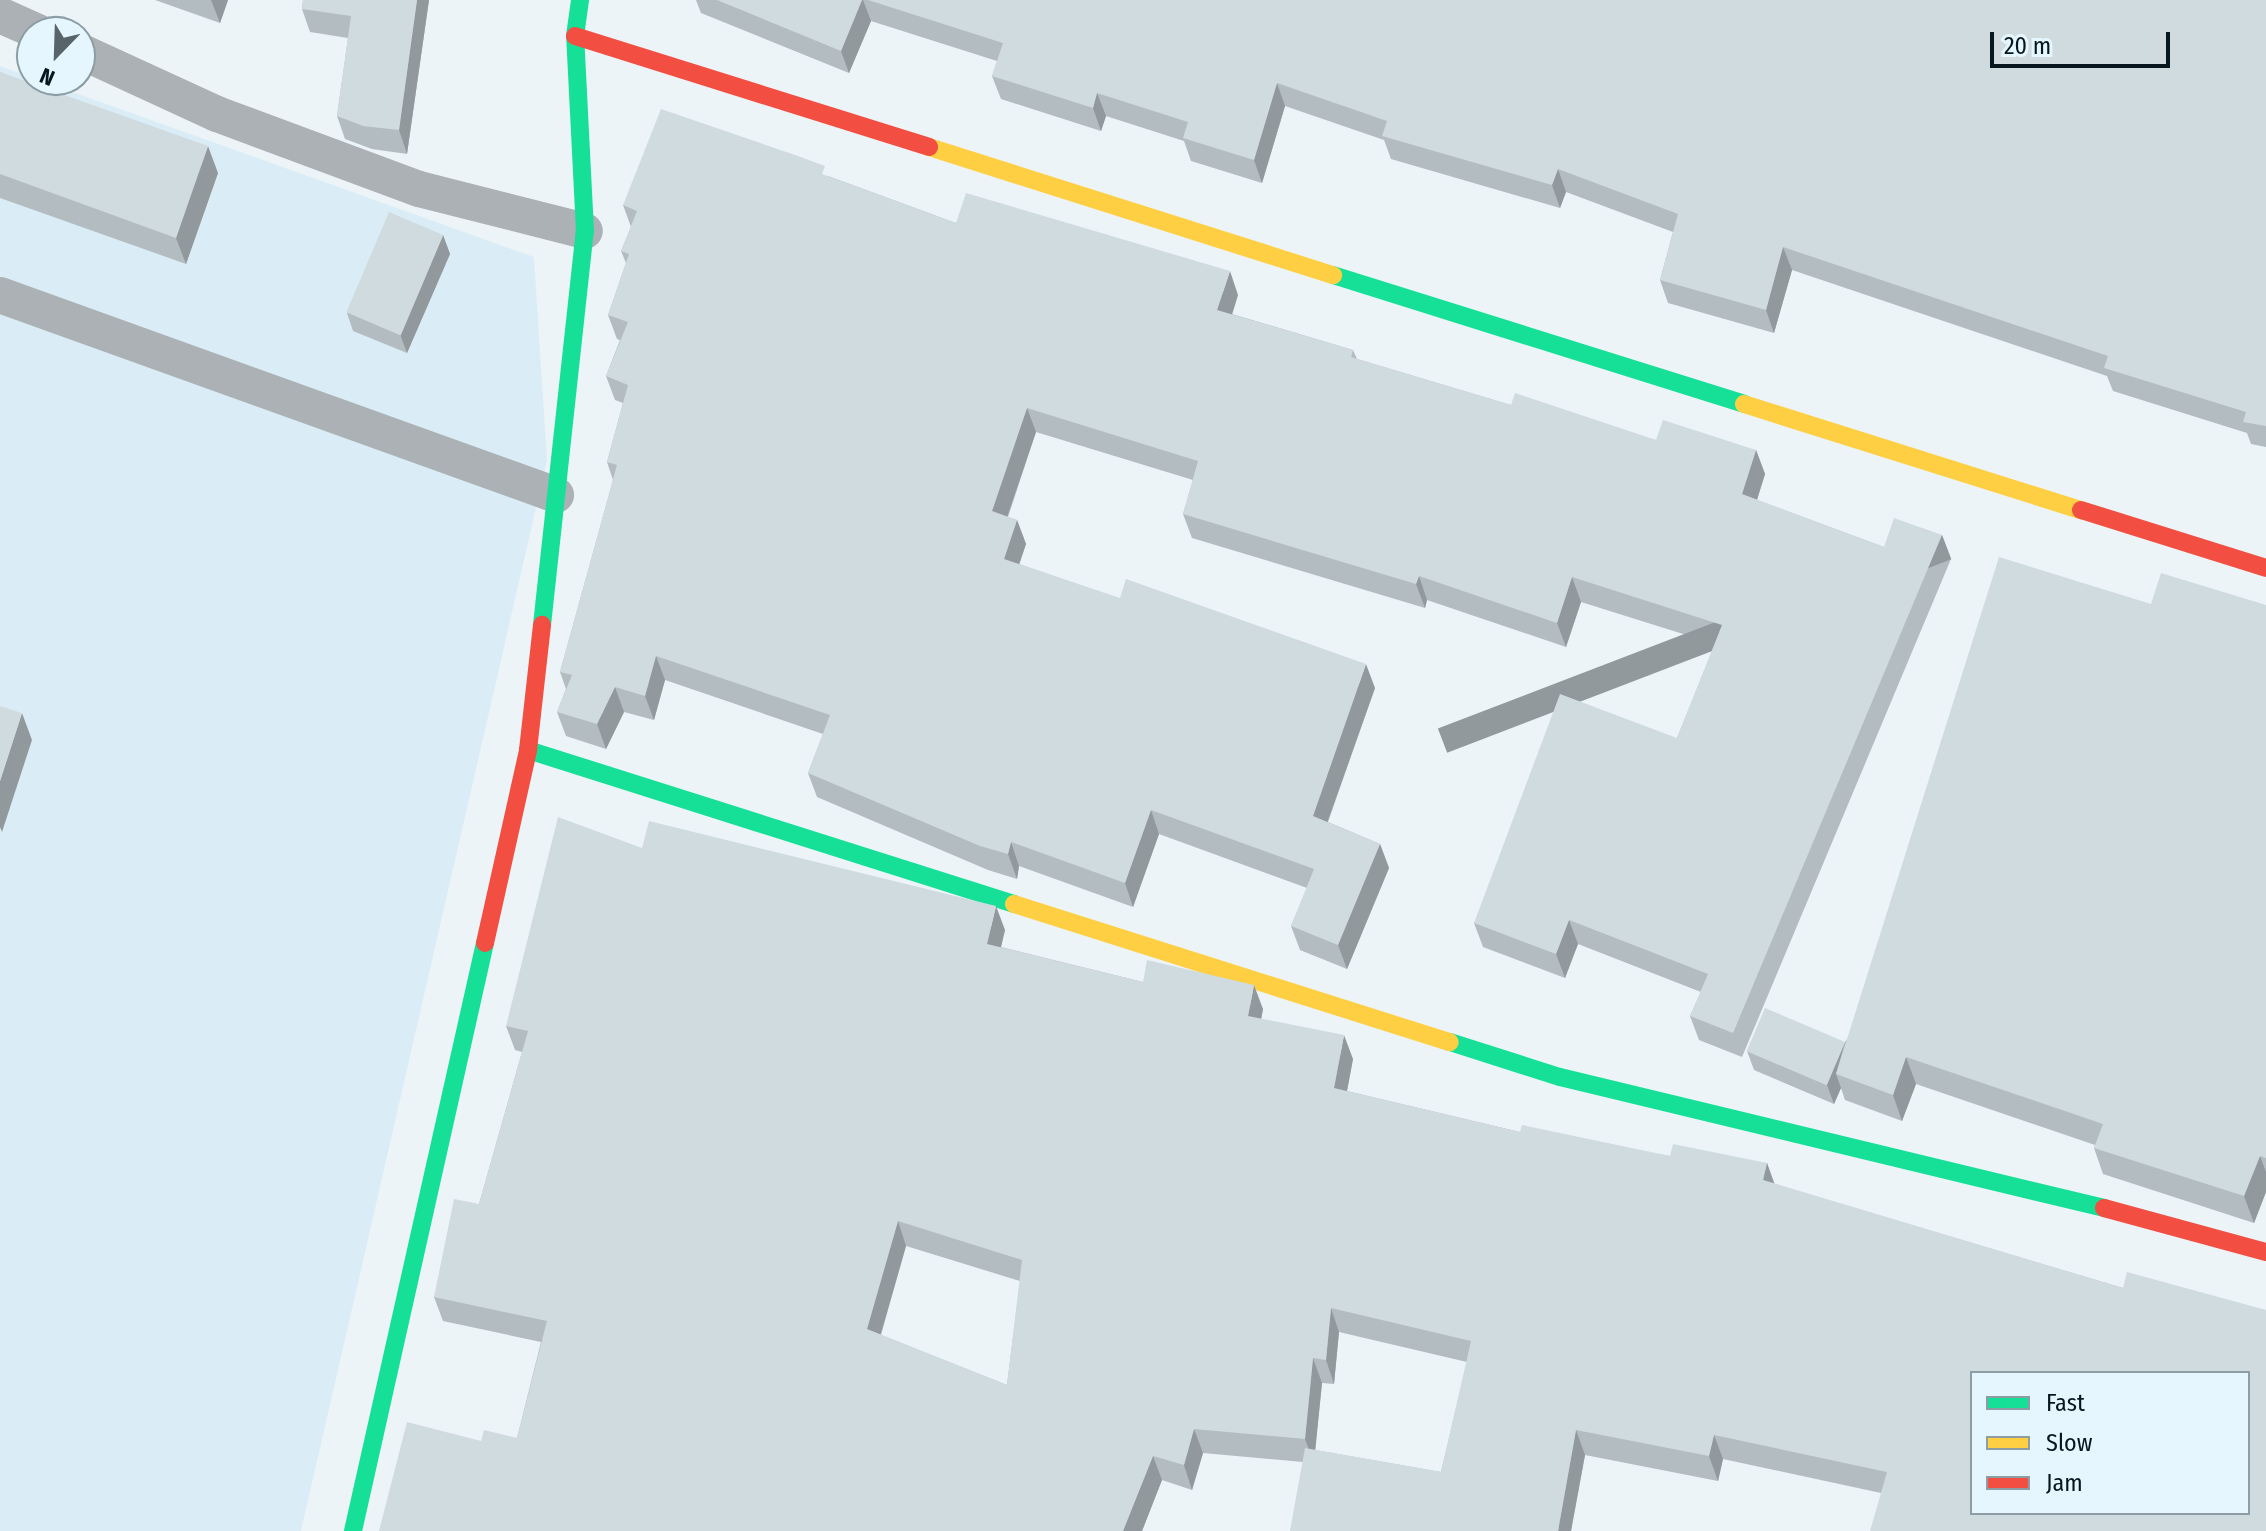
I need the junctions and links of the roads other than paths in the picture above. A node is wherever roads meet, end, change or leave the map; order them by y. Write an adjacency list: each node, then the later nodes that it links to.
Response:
1 (580, 0): 2 (street)
2 (575, 36): 4 (street); 7 (street)
3 (96, 58): 4 (lane)
4 (585, 231): 6 (street)
5 (0, 295): 6 (lane)
6 (556, 495): 8 (street)
7 (2266, 568)
8 (528, 750): 9 (street); 10 (street)
9 (2266, 1252)
10 (353, 1531)

